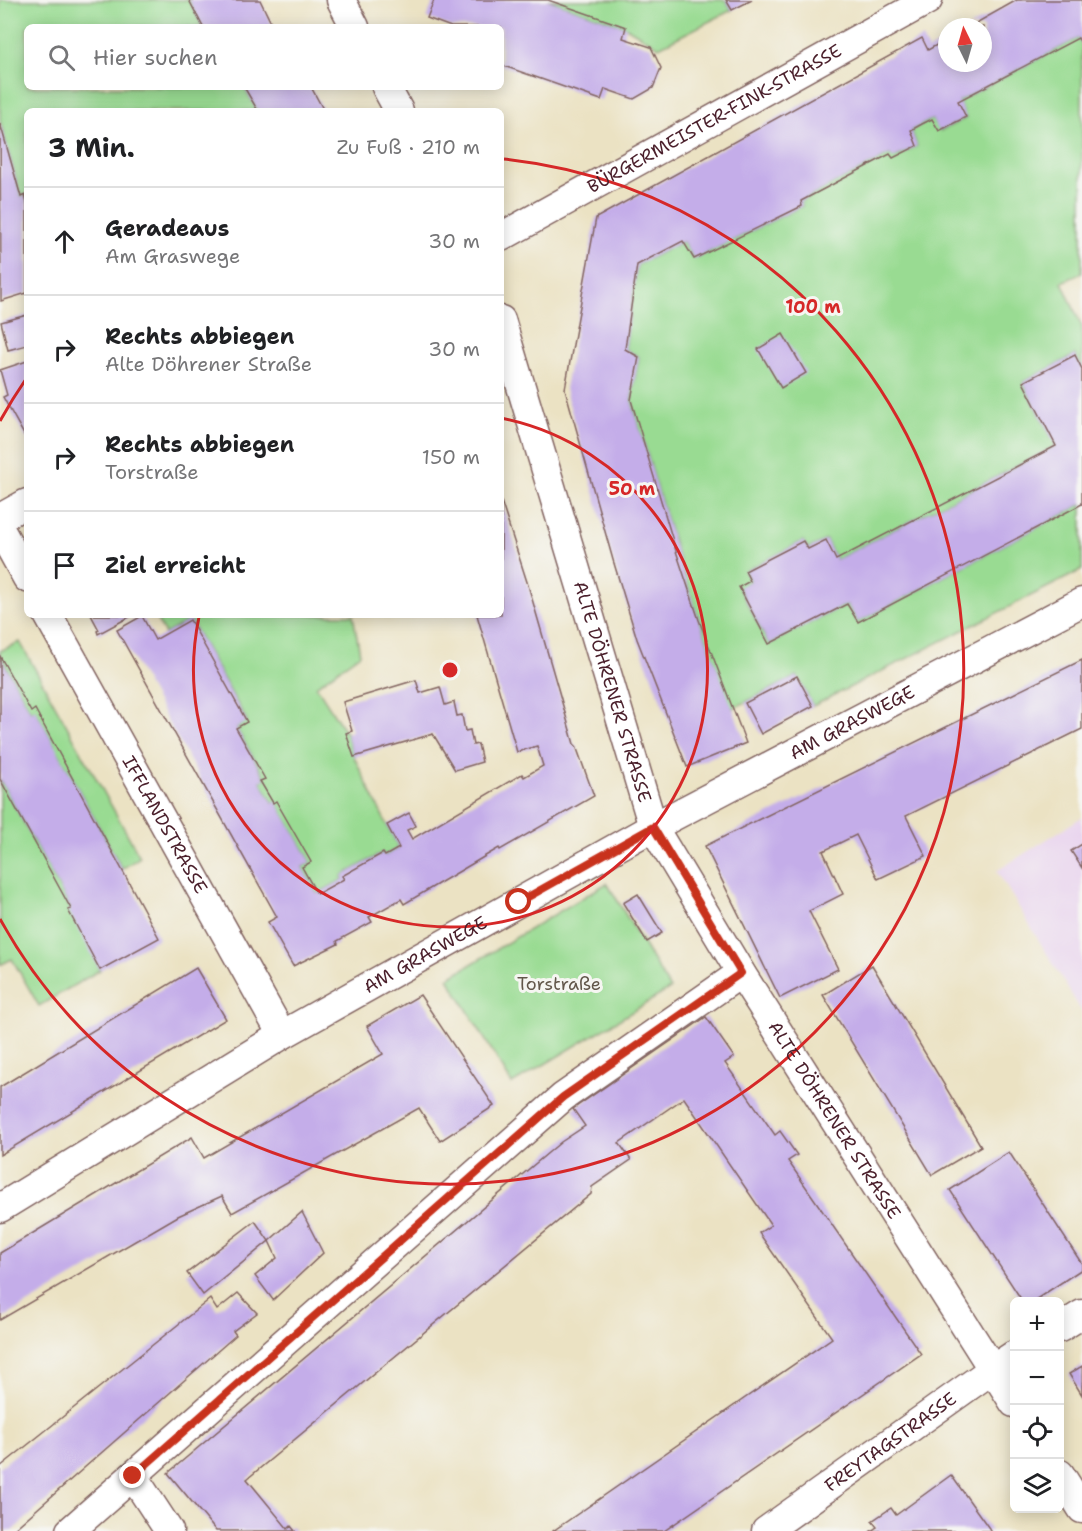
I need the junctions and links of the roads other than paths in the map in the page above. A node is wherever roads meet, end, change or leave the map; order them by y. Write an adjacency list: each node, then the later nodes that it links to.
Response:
1 (341, 0): 3 (street)
2 (928, 0): 6 (street, BÜRGERMEISTER-FINK-STRASSE)
3 (353, 24)
4 (388, 90): 5 (street)
5 (397, 108)
6 (504, 235)
7 (504, 330): 14 (street, ALTE DÖHRENER STRASSE)
8 (24, 504): 9 (street)
9 (0, 518)
10 (0, 529): 11 (street)
11 (24, 573)
12 (1082, 602): 14 (street, AM GRASWEGE)
13 (50, 618): 16 (street, IFFLANDSTRASSE)
14 (653, 827): 15 (street, ALTE DÖHRENER STRASSE); 16 (street, AM GRASWEGE)
15 (741, 973): 20 (street, ALTE DÖHRENER STRASSE); 22 (street)
16 (282, 1035): 17 (street, AM GRASWEGE)
17 (0, 1208)
18 (1082, 1314): 19 (street)
19 (1064, 1325)
20 (1004, 1362): 21 (street, ALTE DÖHRENER STRASSE); 27 (street, FREYTAGSTRASSE)
21 (1010, 1387)
22 (133, 1476): 25 (street); 26 (street)
23 (1064, 1482): 24 (street)
24 (1082, 1509)
25 (70, 1531)
26 (170, 1531)
27 (766, 1531)

